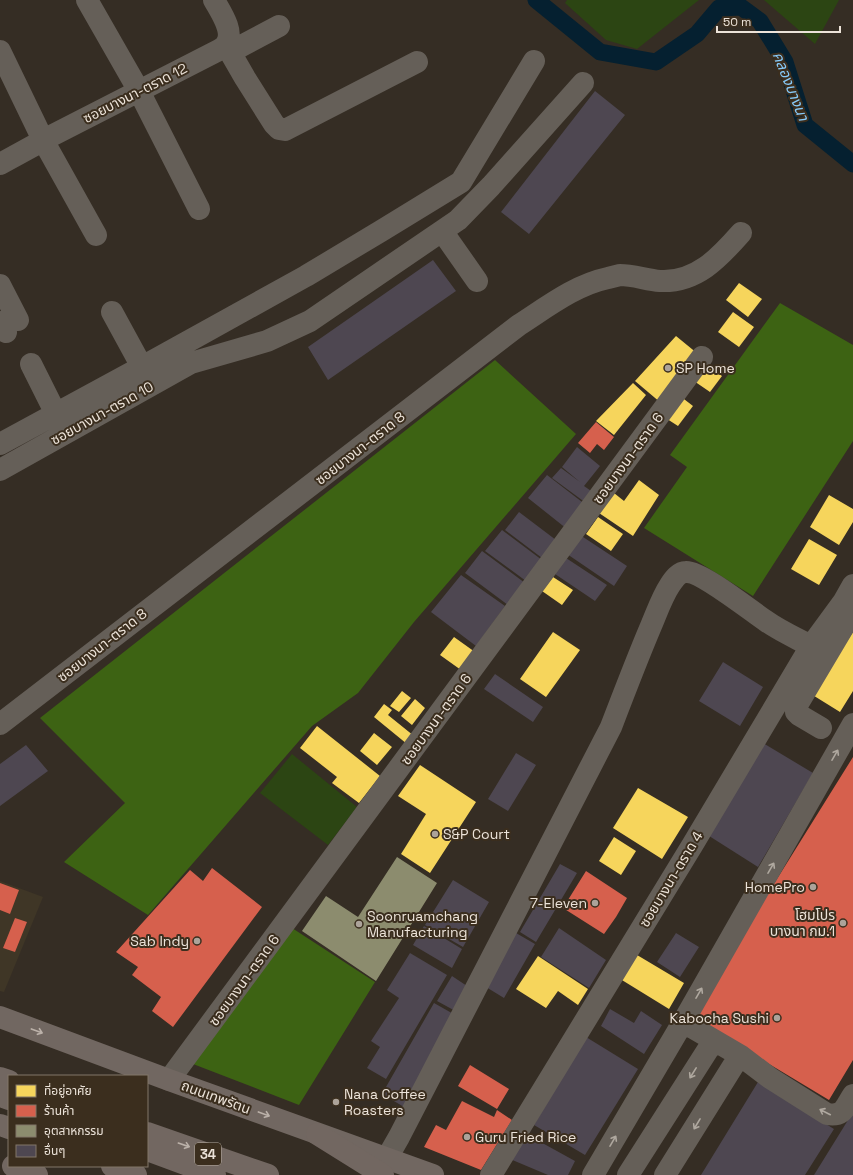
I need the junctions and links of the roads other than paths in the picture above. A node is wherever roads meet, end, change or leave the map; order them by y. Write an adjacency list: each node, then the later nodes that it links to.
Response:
1 (87, 0): 9 (street)
2 (214, 0): 4 (street)
3 (279, 26): 4 (street, ซอยบางนา-ตราด 12)
4 (228, 48): 7 (street); 9 (street, ซอยบางนา-ตราด 12)
5 (0, 51): 10 (street)
6 (534, 61): 22 (street)
7 (417, 62)
8 (583, 82): 13 (street, ซอยบางนา-ตราด 10)
9 (139, 91): 10 (street, ซอยบางนา-ตราด 12); 12 (street)
10 (43, 140): 11 (street, ซอยบางนา-ตราด 12); 15 (street)
11 (0, 164)
12 (199, 209)
13 (442, 231): 16 (street); 25 (street, ซอยบางนา-ตราด 10)
14 (741, 234): 28 (street, ซอยบางนา-ตราด 8)
15 (96, 236)
16 (477, 281)
17 (0, 286): 19 (street)
18 (112, 312): 22 (street)
19 (8, 324)
20 (702, 357): 35 (street, ซอยบางนา-ตราด 6)
21 (31, 364): 23 (street)
22 (142, 368): 23 (street)
23 (56, 414): 24 (street)
24 (0, 444)
25 (0, 470)
26 (850, 610): 27 (street, ซอยบางนา-ตราด 4); 30 (street)
27 (811, 646): 42 (street); 48 (street, ซอยบางนา-ตราด 4)
28 (0, 724)
29 (853, 724): 32 (street, one-way to 29)
30 (821, 728)
31 (0, 1017): 35 (main road, ถนนเทพรัตน, one-way to 35)
32 (683, 1022): 33 (street); 49 (street, one-way to 32)
33 (714, 1040): 34 (street); 50 (street, one-way to 50)
34 (741, 1056): 36 (street, one-way to 34); 51 (street, one-way to 51)
35 (169, 1080): 38 (main road, ถนนเทพรัตน, one-way to 38)
36 (853, 1095)
37 (148, 1132): 46 (highway, 34, one-way to 46)
38 (317, 1134): 42 (highway)
39 (148, 1150): 45 (highway)
40 (16, 1167): 43 (highway)
41 (115, 1167): 44 (highway)
42 (385, 1167): 47 (main road)
43 (37, 1175)
44 (136, 1175)
45 (215, 1175)
46 (268, 1175)
47 (433, 1175)
48 (490, 1175)
49 (593, 1175)
50 (628, 1175)
51 (665, 1175)

